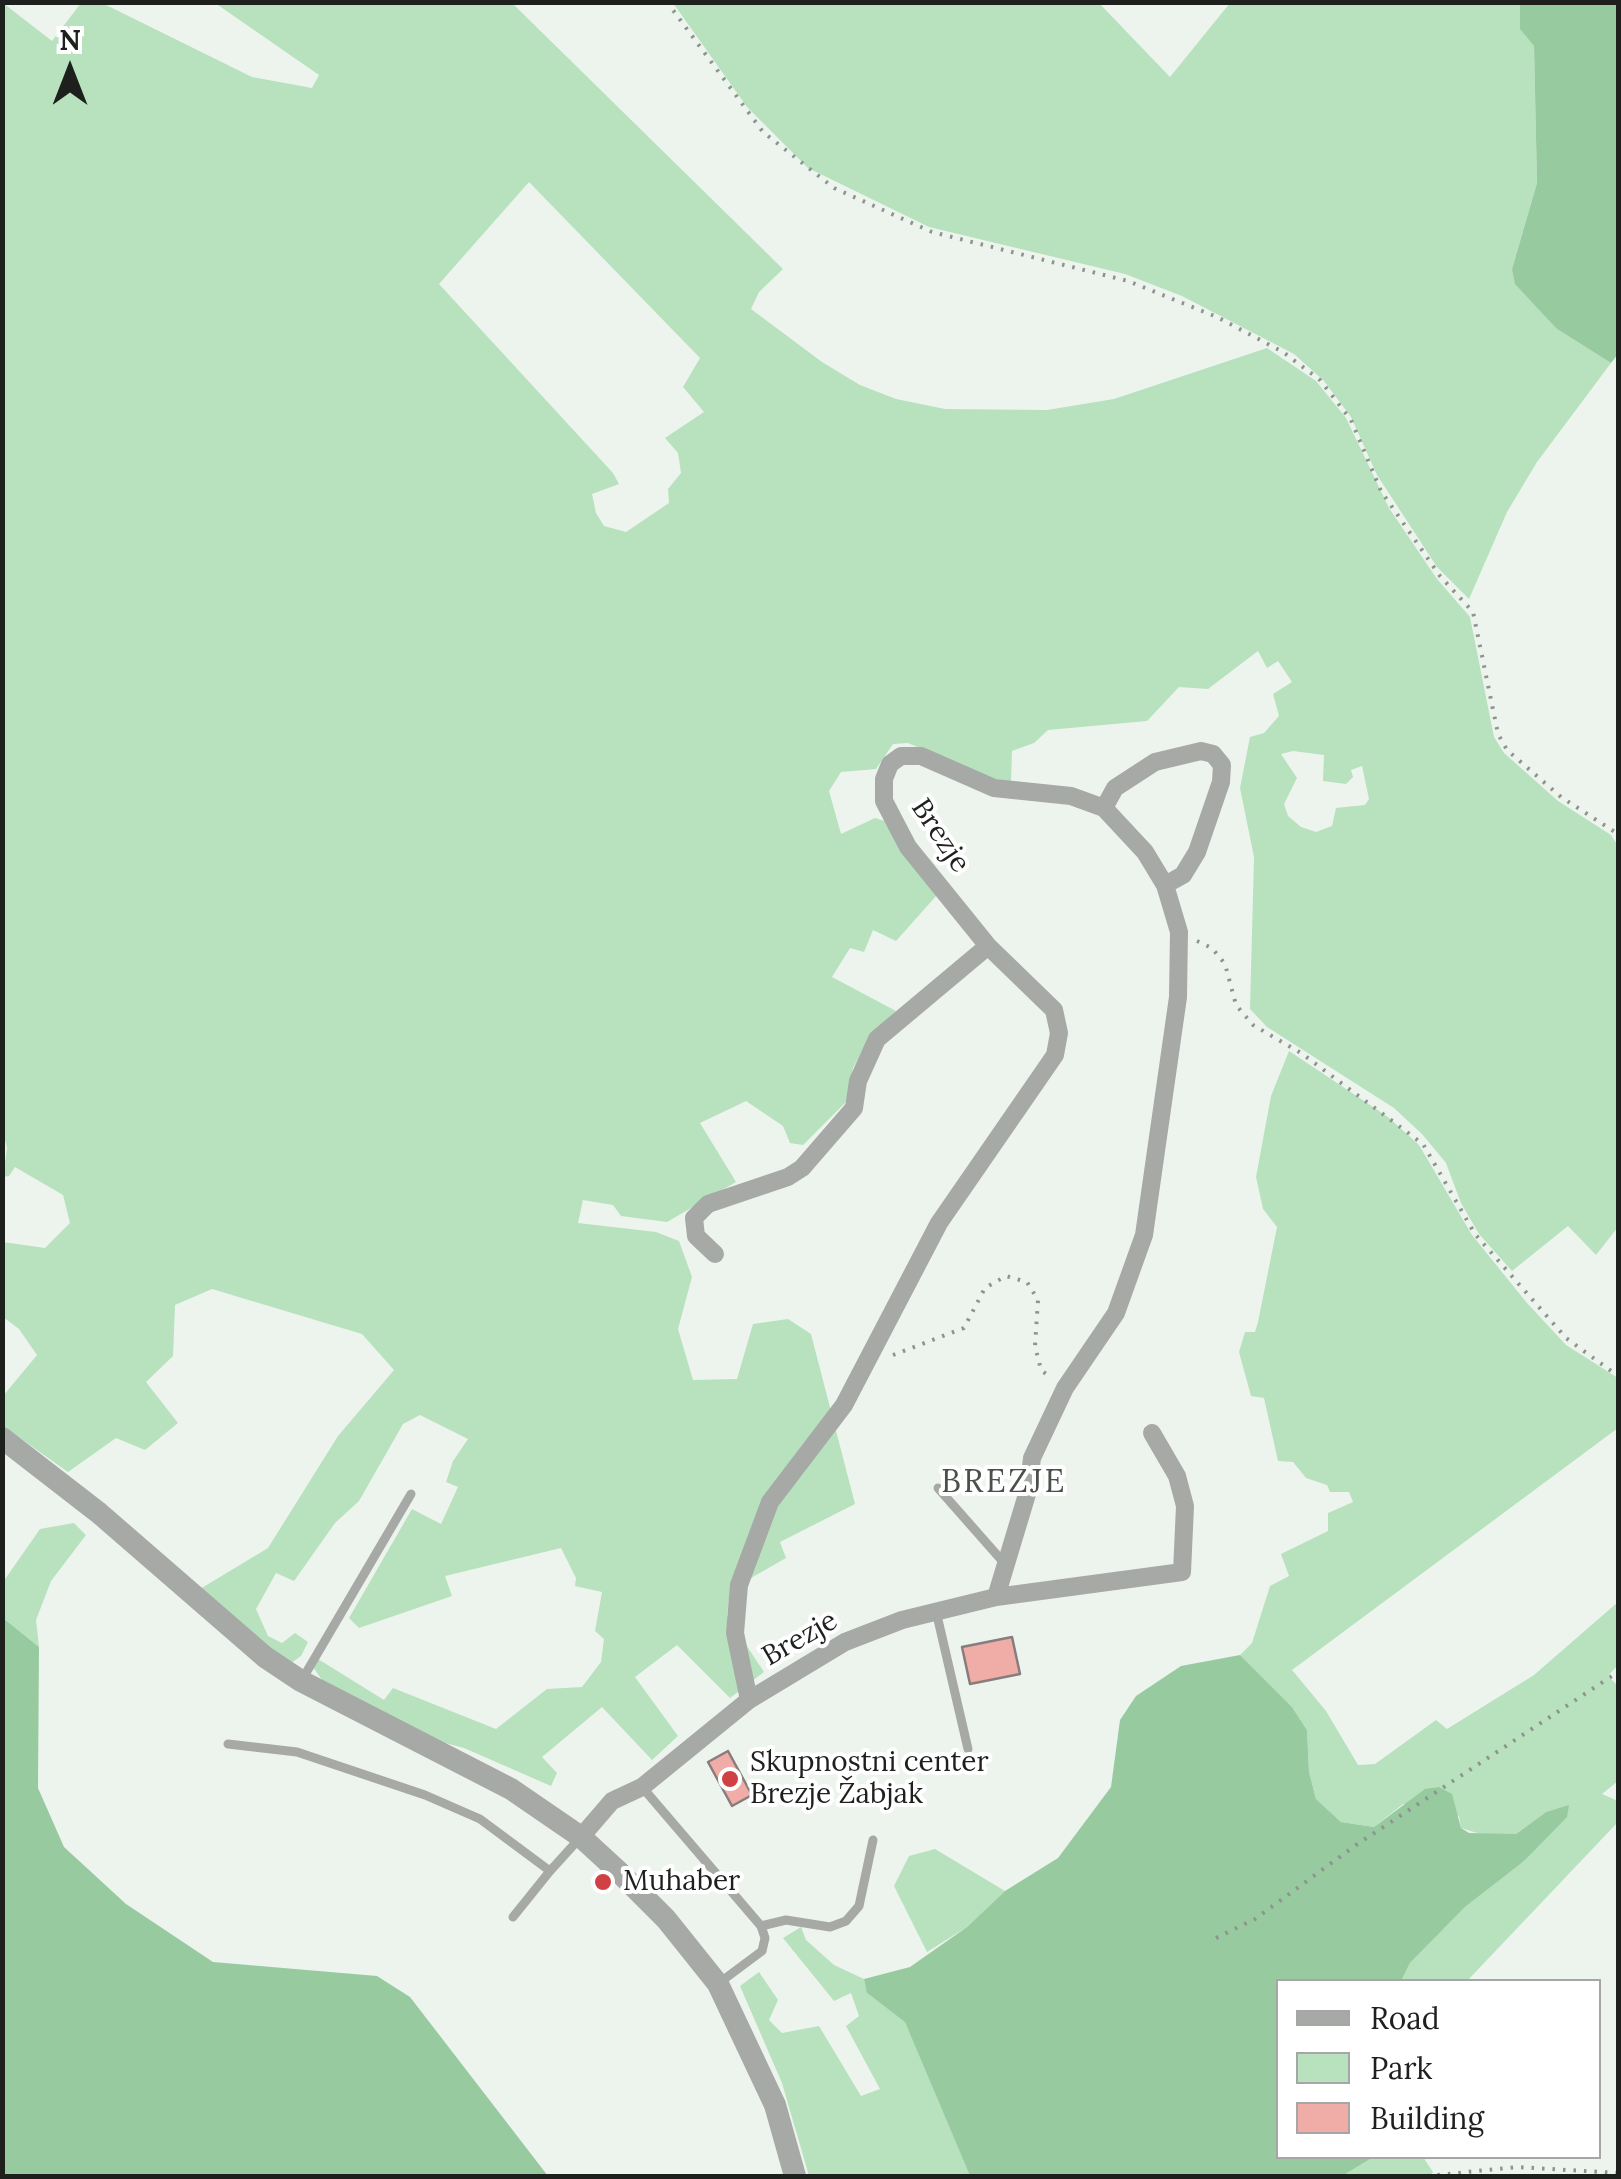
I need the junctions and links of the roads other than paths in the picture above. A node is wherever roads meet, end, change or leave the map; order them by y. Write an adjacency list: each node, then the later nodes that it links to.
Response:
1 (1104, 808): 2 (street); 2 (street); 3 (street, Brezje)
2 (1165, 886): 9 (street)
3 (988, 946): 4 (street); 13 (street, Brezje)
4 (715, 1254)
5 (1152, 1434): 10 (street, Brezje)
6 (2, 1438): 12 (street)
7 (938, 1488): 9 (lane)
8 (411, 1494): 12 (lane)
9 (1005, 1564): 10 (street)
10 (996, 1597): 11 (street, Brezje)
11 (936, 1611): 13 (street, Brezje); 15 (lane)
12 (302, 1681): 17 (street)
13 (749, 1700): 16 (street, Brezje)
14 (228, 1744): 19 (lane)
15 (968, 1749)
16 (642, 1787): 17 (street, Brezje); 21 (lane)
17 (581, 1837): 19 (lane); 22 (street)
18 (874, 1840): 21 (lane)
19 (550, 1872): 20 (lane)
20 (513, 1917)
21 (761, 1926): 22 (lane)
22 (718, 1984): 23 (street)
23 (795, 2176)

